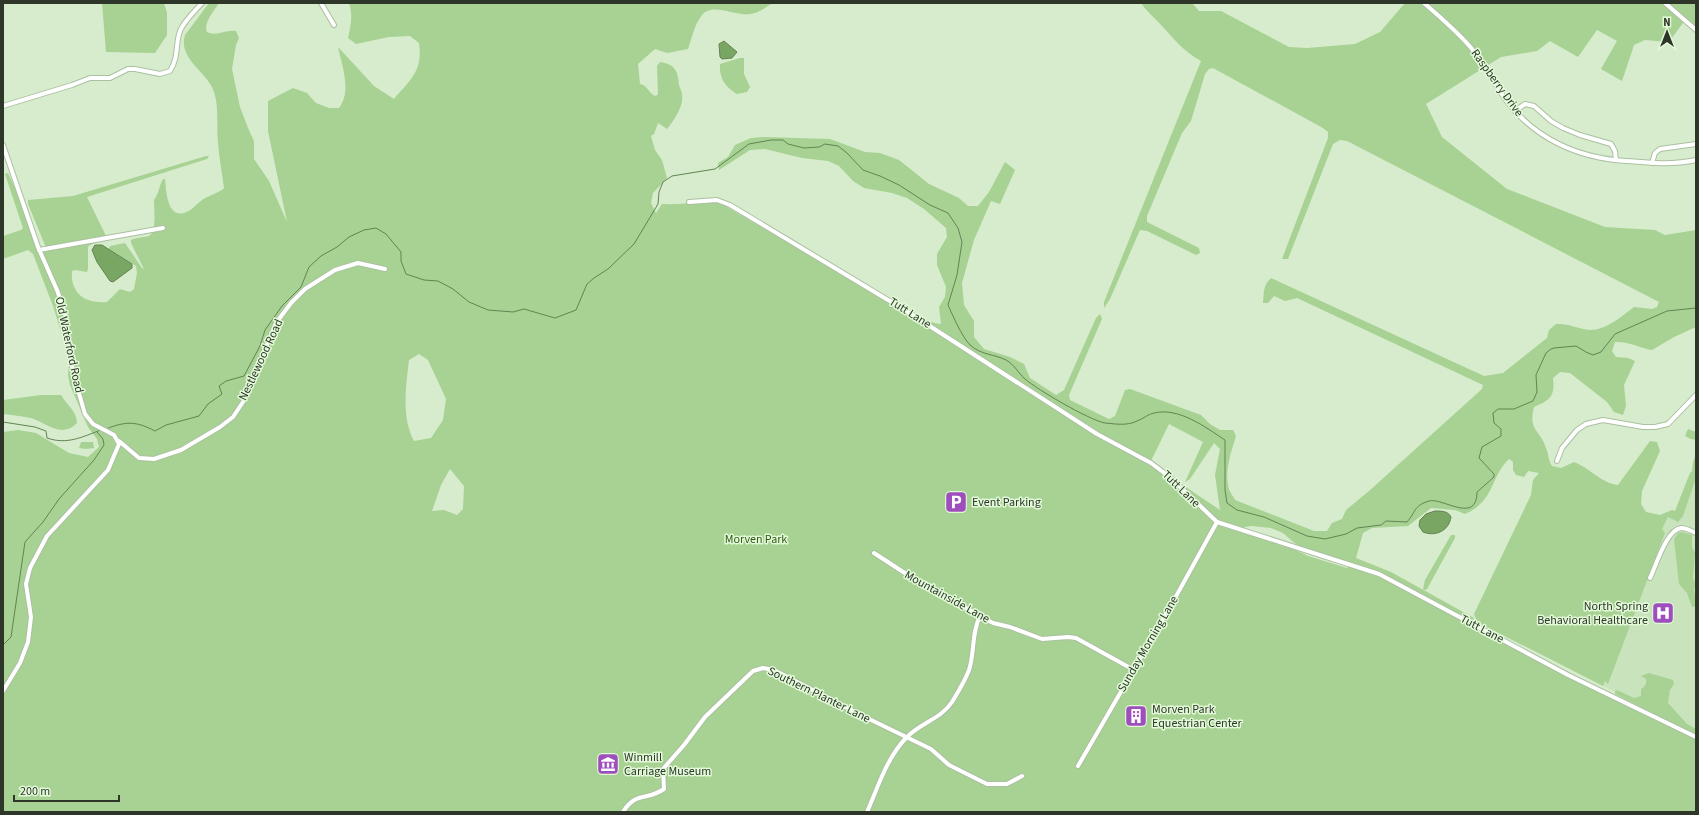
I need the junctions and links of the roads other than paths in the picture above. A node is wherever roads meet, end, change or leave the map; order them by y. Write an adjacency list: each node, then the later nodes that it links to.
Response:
1 (202, 3): 7 (street)
2 (321, 3): 5 (street)
3 (1424, 3): 8 (street, Raspberry Drive)
4 (1665, 3): 6 (street)
5 (334, 25)
6 (1696, 30)
7 (3, 106)
8 (1515, 111): 11 (street, Raspberry Drive); 11 (street)
9 (1696, 144): 13 (street)
10 (3, 145): 16 (street, Old Waterford Road)
11 (1616, 160): 13 (street, Raspberry Drive)
12 (1696, 160): 13 (street, Raspberry Drive)
13 (1652, 163)
14 (689, 202): 21 (street, Tutt Lane)
15 (163, 228): 16 (street)
16 (39, 250): 19 (street, Old Waterford Road)
17 (385, 268): 19 (street, Nestlewood Road)
18 (1696, 395): 20 (street)
19 (119, 441): 27 (street)
20 (1557, 461)
21 (1216, 522): 26 (street, Sunday Morning Lane); 29 (street, Tutt Lane)
22 (1696, 533): 24 (street)
23 (874, 554): 25 (street, Mountainside Lane)
24 (1650, 578)
25 (980, 616): 26 (street, Mountainside Lane); 28 (street)
26 (1134, 670): 30 (street, Sunday Morning Lane)
27 (3, 691)
28 (907, 737): 31 (street, Southern Planter Lane); 32 (street, Southern Planter Lane); 33 (street)
29 (1696, 737)
30 (1078, 766)
31 (1022, 776)
32 (623, 812)
33 (867, 812)

